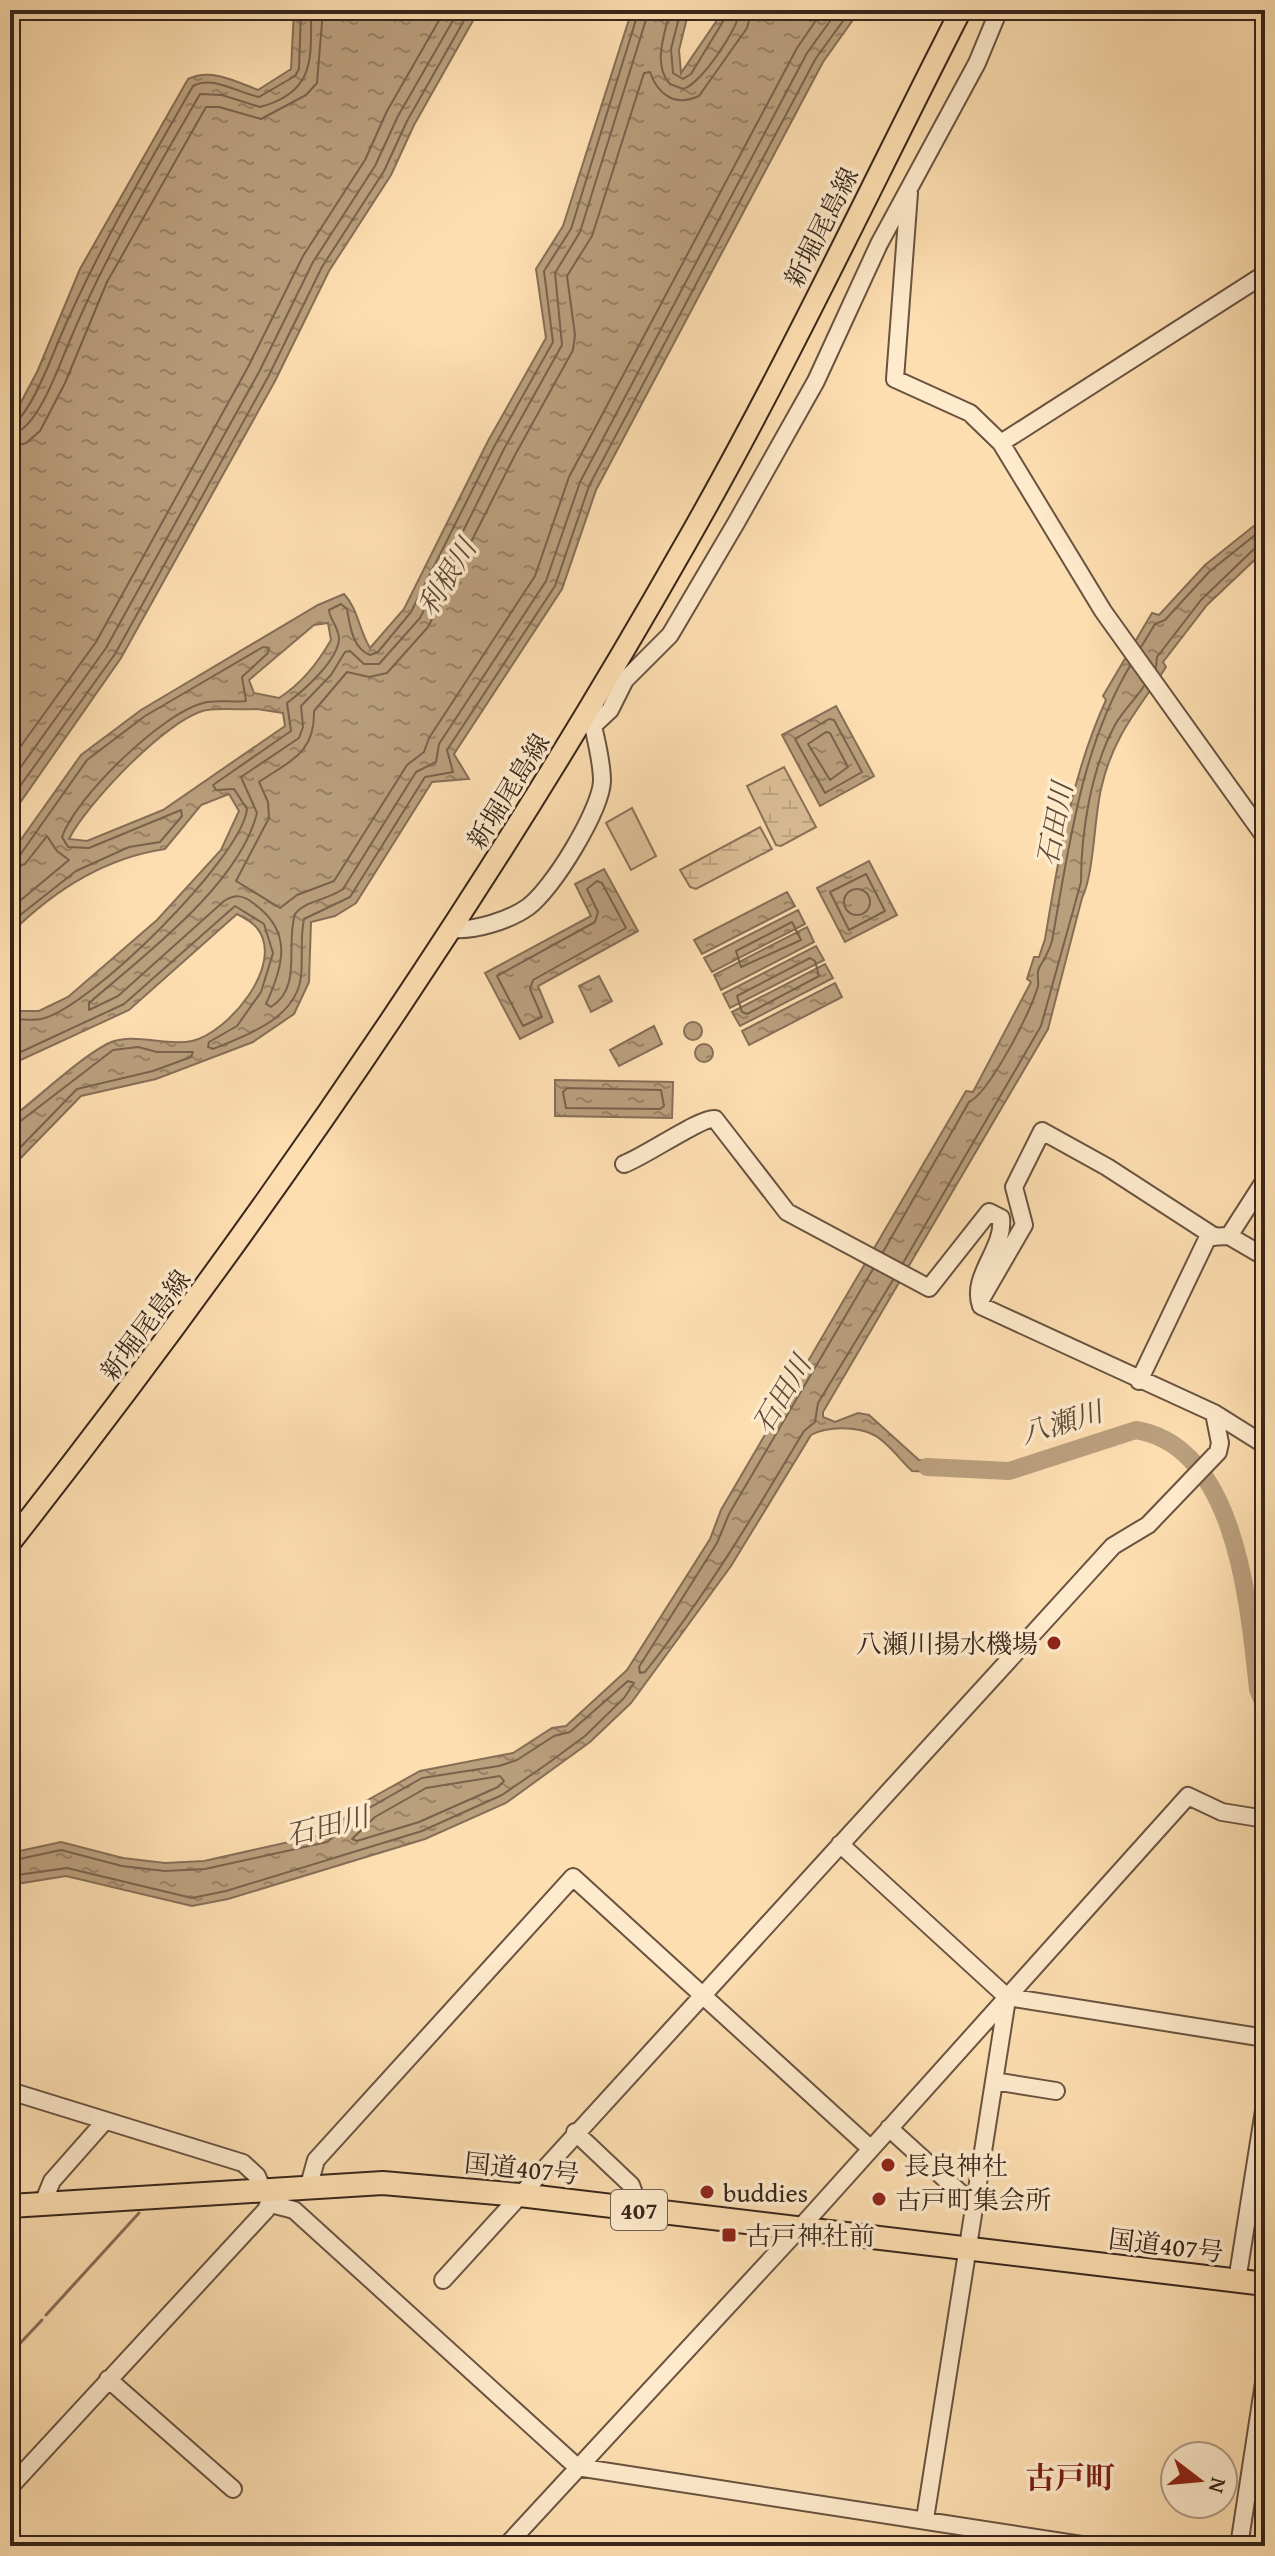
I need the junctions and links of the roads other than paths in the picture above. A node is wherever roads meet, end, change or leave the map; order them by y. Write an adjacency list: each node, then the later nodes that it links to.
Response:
1 (961, 10): 6 (main road, 新堀尾島線)
2 (999, 10): 3 (street)
3 (910, 191): 5 (street); 6 (street)
4 (1265, 274): 5 (street)
5 (1001, 443): 7 (street)
6 (588, 723): 8 (main road, 新堀尾島線); 8 (street)
7 (1265, 837)
8 (453, 929): 17 (main road, 新堀尾島線)
9 (624, 1164): 13 (street)
10 (1265, 1180): 11 (street)
11 (1222, 1236): 12 (street); 13 (street); 14 (street)
12 (1265, 1257)
13 (979, 1303): 14 (street)
14 (1139, 1381): 15 (street)
15 (1214, 1413): 16 (street); 19 (street)
16 (1265, 1445)
17 (10, 1543)
18 (1265, 1819): 21 (street)
19 (840, 1844): 20 (street); 21 (street)
20 (702, 1995): 29 (street); 30 (street); 31 (street)
21 (1007, 1997): 22 (street); 23 (street); 28 (street)
22 (1265, 2038)
23 (994, 2081): 25 (street); 36 (street)
24 (10, 2091): 27 (street)
25 (1056, 2091)
26 (1265, 2104): 41 (street)
27 (105, 2121): 32 (street); 34 (street)
28 (889, 2128): 30 (street); 36 (street)
29 (575, 2132): 33 (street); 37 (street)
30 (871, 2149): 38 (street)
31 (309, 2185): 32 (highway, 国道407号 / 407); 33 (highway, 国道407号 / 407)
32 (268, 2193): 34 (highway, 国道407号 / 407); 44 (street); 45 (street)
33 (520, 2195): 37 (highway, 国道407号 / 407); 40 (street)
34 (43, 2203): 35 (highway, 国道407号 / 407)
35 (10, 2206)
36 (976, 2207): 39 (street)
37 (640, 2210): 38 (highway, 国道407号 / 407)
38 (796, 2230): 39 (highway, 国道407号 / 407); 45 (street)
39 (967, 2249): 41 (highway, 国道407号 / 407); 48 (street)
40 (443, 2280)
41 (1237, 2281): 42 (highway, 国道407号 / 407)
42 (1265, 2284)
43 (1265, 2376): 51 (street)
44 (108, 2379): 46 (street); 47 (street)
45 (577, 2467): 48 (street); 49 (street)
46 (10, 2487)
47 (233, 2489)
48 (925, 2519): 50 (street)
49 (506, 2546)
50 (1088, 2546)
51 (1239, 2546)

